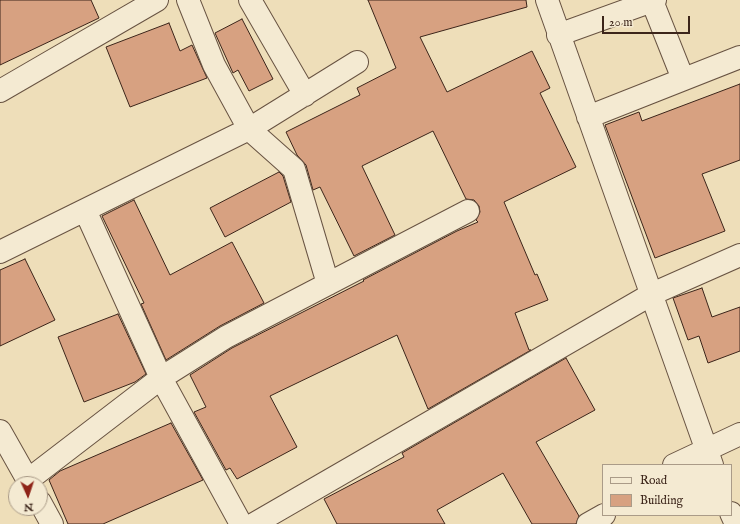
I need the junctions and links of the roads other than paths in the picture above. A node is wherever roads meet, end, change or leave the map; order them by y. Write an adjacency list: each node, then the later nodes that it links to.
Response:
1 (158, 0): 10 (street)
2 (188, 0): 13 (street)
3 (250, 0): 11 (street)
4 (547, 0): 6 (street)
5 (654, 0): 6 (street); 9 (street)
6 (558, 35): 12 (street)
7 (740, 57): 9 (street)
8 (357, 62): 11 (street)
9 (683, 79): 12 (street)
10 (0, 91)
11 (305, 95): 13 (street)
12 (588, 118): 19 (street)
13 (249, 129): 14 (street); 18 (street)
14 (85, 210): 16 (street); 20 (street)
15 (468, 211): 18 (street)
16 (0, 252)
17 (740, 255): 19 (street)
18 (328, 284): 20 (street)
19 (652, 294): 23 (street); 30 (street)
20 (160, 378): 26 (street); 29 (street)
21 (0, 431): 25 (street)
22 (740, 434): 23 (street)
23 (709, 457): 24 (street)
24 (678, 464)
25 (26, 476)
26 (37, 476)
27 (732, 514): 32 (street)
28 (602, 516): 31 (street)
29 (241, 524)
30 (254, 524)
31 (588, 524)
32 (736, 524)

